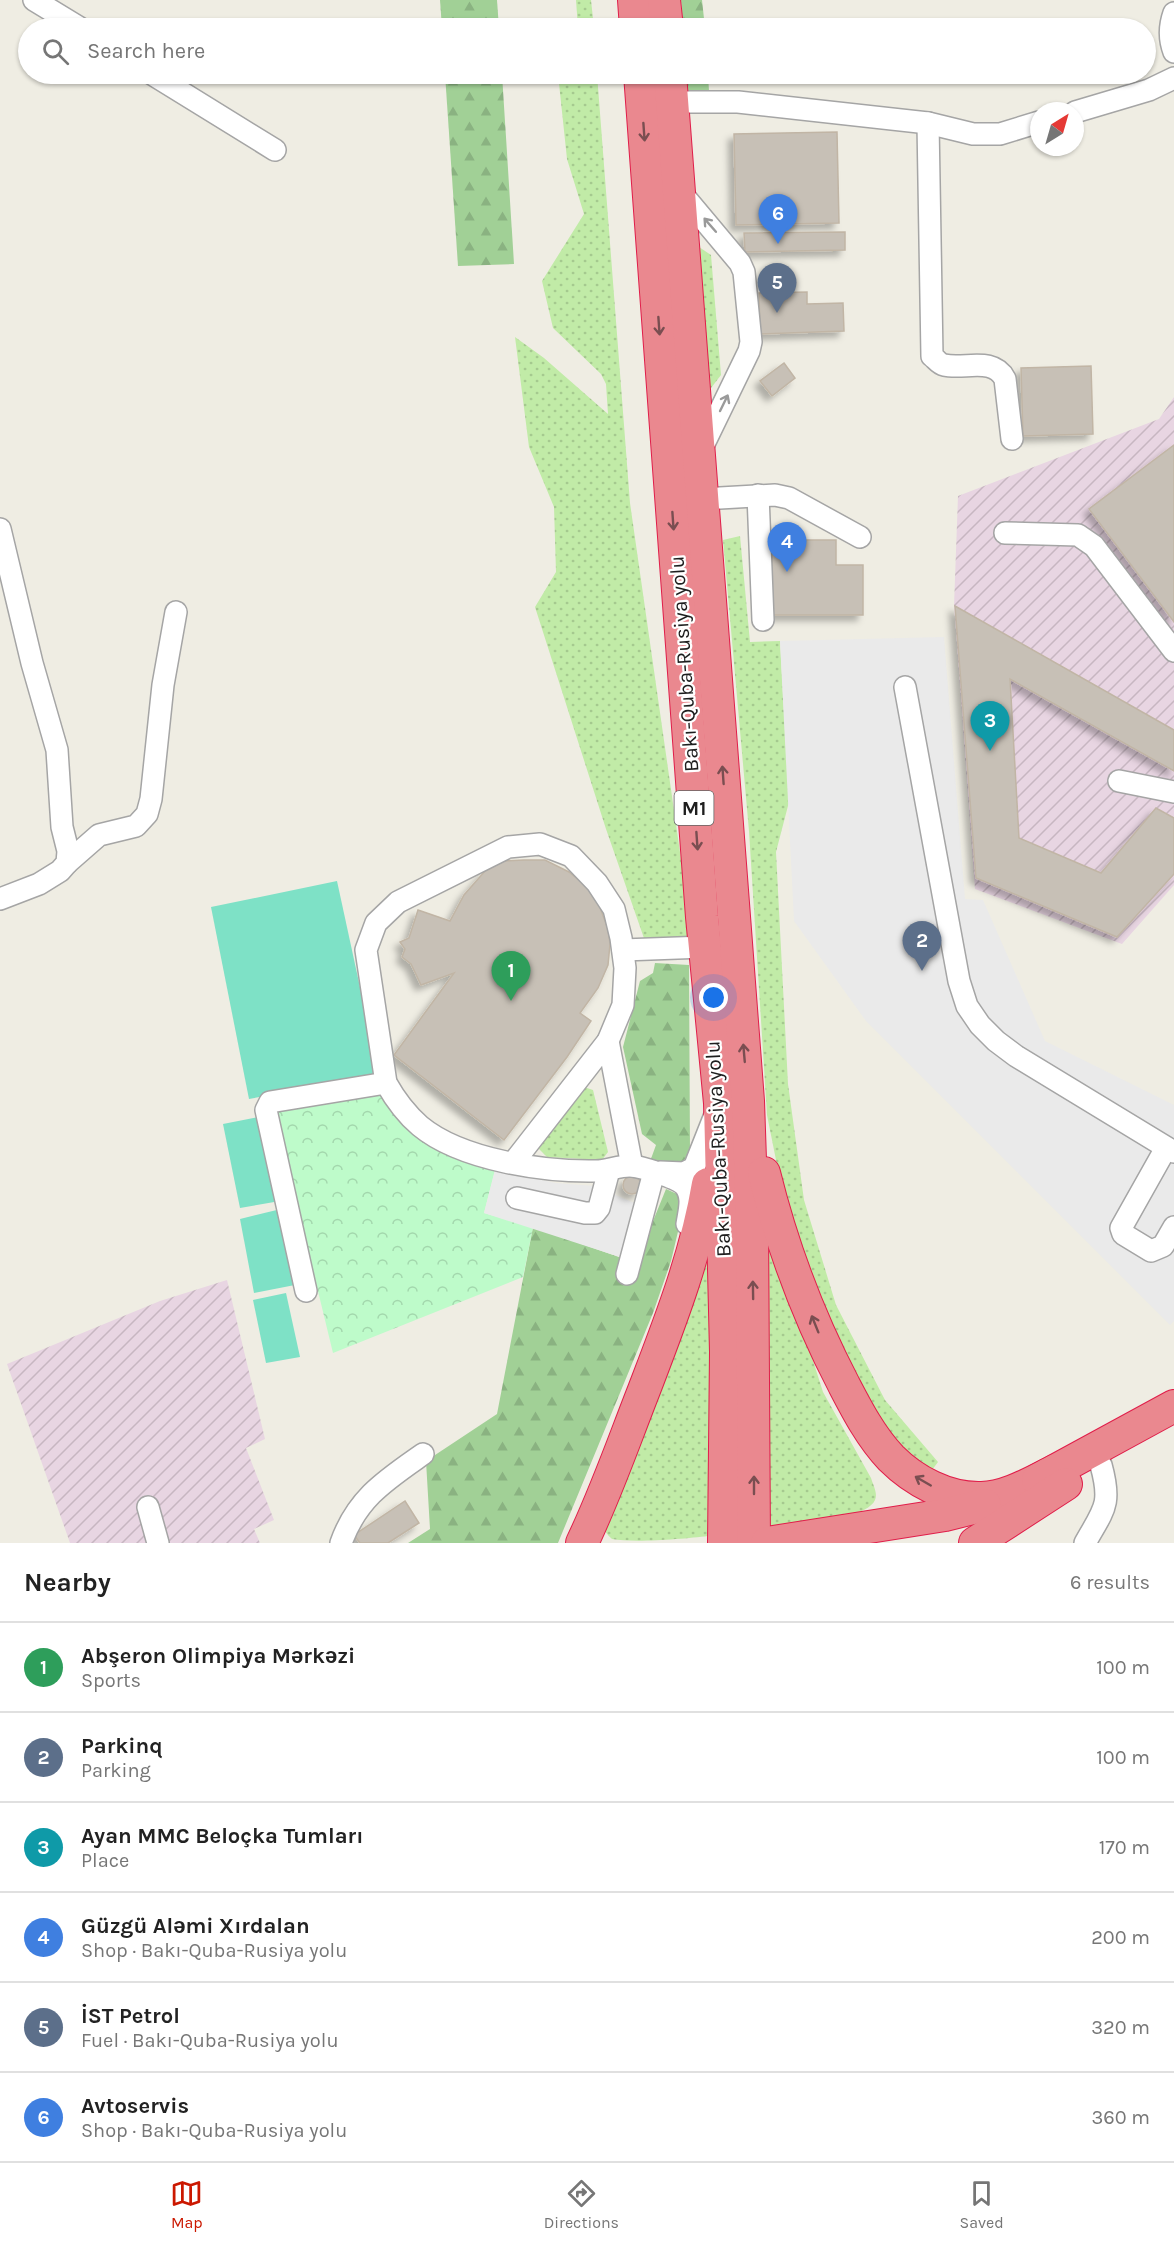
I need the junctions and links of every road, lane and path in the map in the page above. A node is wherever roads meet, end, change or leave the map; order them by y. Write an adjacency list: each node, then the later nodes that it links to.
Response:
1 (34, 0): 5 (lane)
2 (634, 0): 6 (highway)
3 (664, 0): 7 (highway)
4 (1174, 13): 8 (lane)
5 (64, 18)
6 (635, 18)
7 (665, 18)
8 (1174, 52)
9 (1174, 78): 13 (lane)
10 (168, 84): 16 (lane)
11 (641, 84): 33 (highway, Bakı-Quba-Rusiya yolu / M1, one-way to 33)
12 (671, 88): 14 (lane); 17 (highway, Bakı-Quba-Rusiya yolu / M1)
13 (1084, 109)
14 (928, 123): 15 (lane); 18 (lane)
15 (1030, 125)
16 (275, 150)
17 (678, 189): 19 (highway, Bakı-Quba-Rusiya yolu / M1); 19 (lane, one-way to 17)
18 (1012, 439)
19 (699, 455): 21 (highway, Bakı-Quba-Rusiya yolu / M1)
20 (758, 495): 21 (lane); 24 (lane); 26 (lane)
21 (702, 499): 37 (highway, Bakı-Quba-Rusiya yolu / M1, one-way to 21)
22 (0, 529): 31 (lane)
23 (1005, 533): 27 (lane)
24 (860, 537)
25 (176, 612): 31 (lane)
26 (763, 620)
27 (1174, 651)
28 (905, 687): 38 (lane)
29 (1119, 780): 30 (lane)
30 (1174, 792)
31 (67, 863): 32 (lane)
32 (0, 899)
33 (705, 947): 34 (lane); 37 (highway, Bakı-Quba-Rusiya yolu / M1)
34 (623, 950): 35 (lane); 36 (lane)
35 (608, 1041): 39 (lane); 40 (lane)
36 (386, 1083): 39 (lane); 46 (lane)
37 (734, 1102): 42 (lane); 51 (highway, one-way to 37); 56 (highway); 57 (highway, Bakı-Quba-Rusiya yolu / M1); 58 (highway, Bakı-Quba-Rusiya yolu / M1, one-way to 37)
38 (1170, 1150): 44 (lane)
39 (513, 1163): 41 (lane)
40 (632, 1166): 41 (lane); 42 (lane)
41 (609, 1170): 43 (lane)
42 (654, 1172): 45 (lane); 55 (lane)
43 (517, 1198)
44 (1174, 1227)
45 (627, 1274)
46 (306, 1291)
47 (1174, 1406): 51 (highway)
48 (1174, 1427): 50 (highway)
49 (423, 1454): 54 (lane)
50 (1101, 1465): 51 (highway); 62 (lane)
51 (1062, 1477): 59 (highway); 60 (highway); 61 (highway)
52 (148, 1507): 53 (lane)
53 (158, 1543)
54 (341, 1543)
55 (573, 1543)
56 (582, 1543)
57 (724, 1543)
58 (754, 1543)
59 (767, 1543)
60 (876, 1543)
61 (975, 1543)
62 (1085, 1543)

